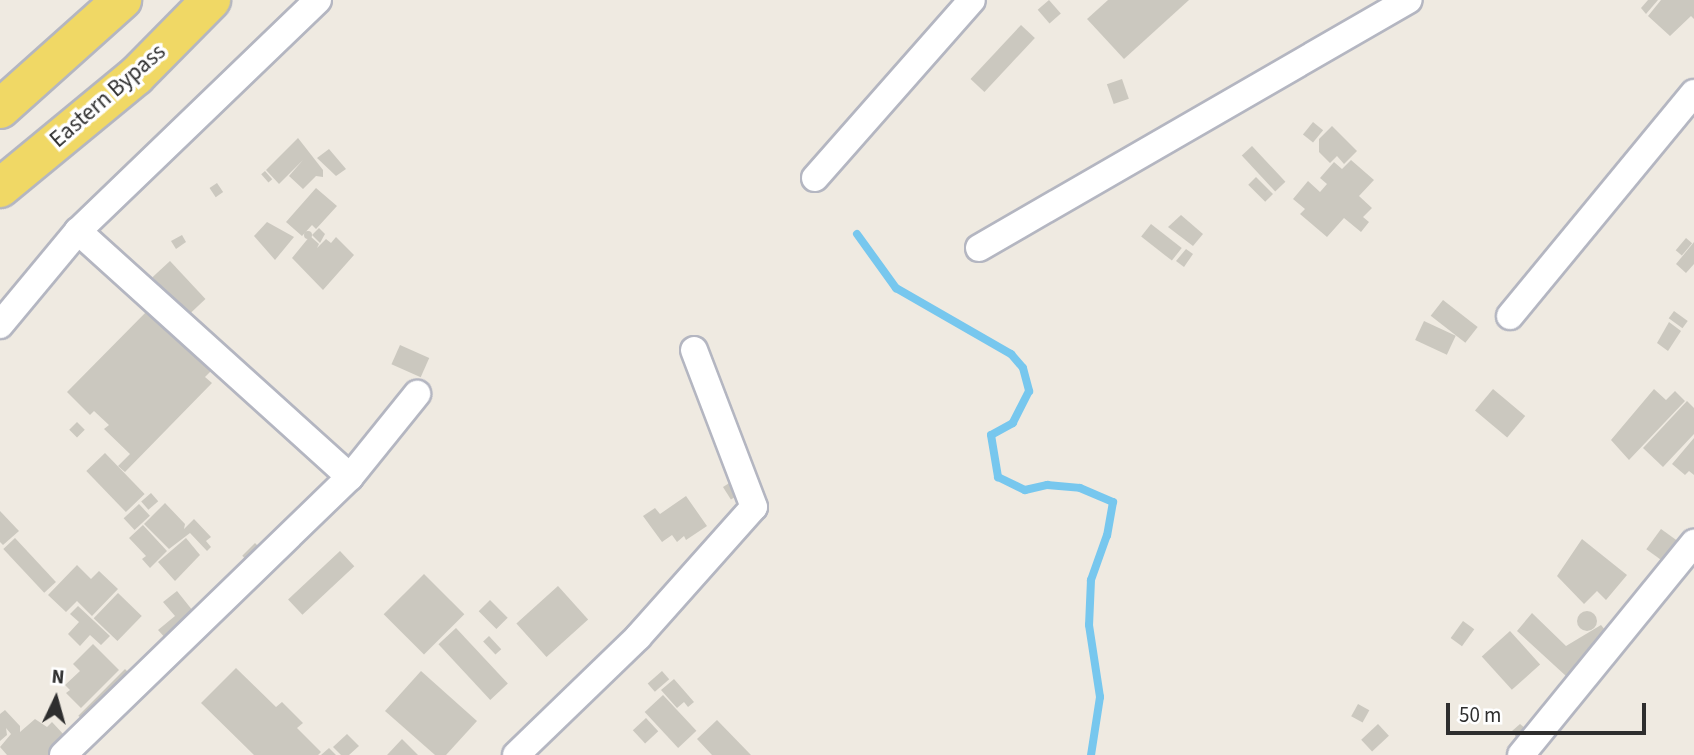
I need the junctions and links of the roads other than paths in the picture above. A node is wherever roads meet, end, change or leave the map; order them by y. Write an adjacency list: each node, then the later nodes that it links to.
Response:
1 (122, 0): 7 (main road)
2 (211, 0): 9 (main road, Eastern Bypass)
3 (318, 0): 10 (street)
4 (972, 0): 8 (street)
5 (1409, 0): 11 (street)
6 (1694, 93): 12 (street)
7 (0, 109)
8 (816, 177)
9 (0, 188)
10 (78, 230): 13 (street); 16 (street)
11 (979, 248)
12 (1510, 316)
13 (0, 325)
14 (694, 350): 19 (street)
15 (417, 394): 16 (street)
16 (350, 477): 18 (street)
17 (1694, 543): 20 (street)
18 (63, 755)
19 (516, 755)
20 (1521, 755)

